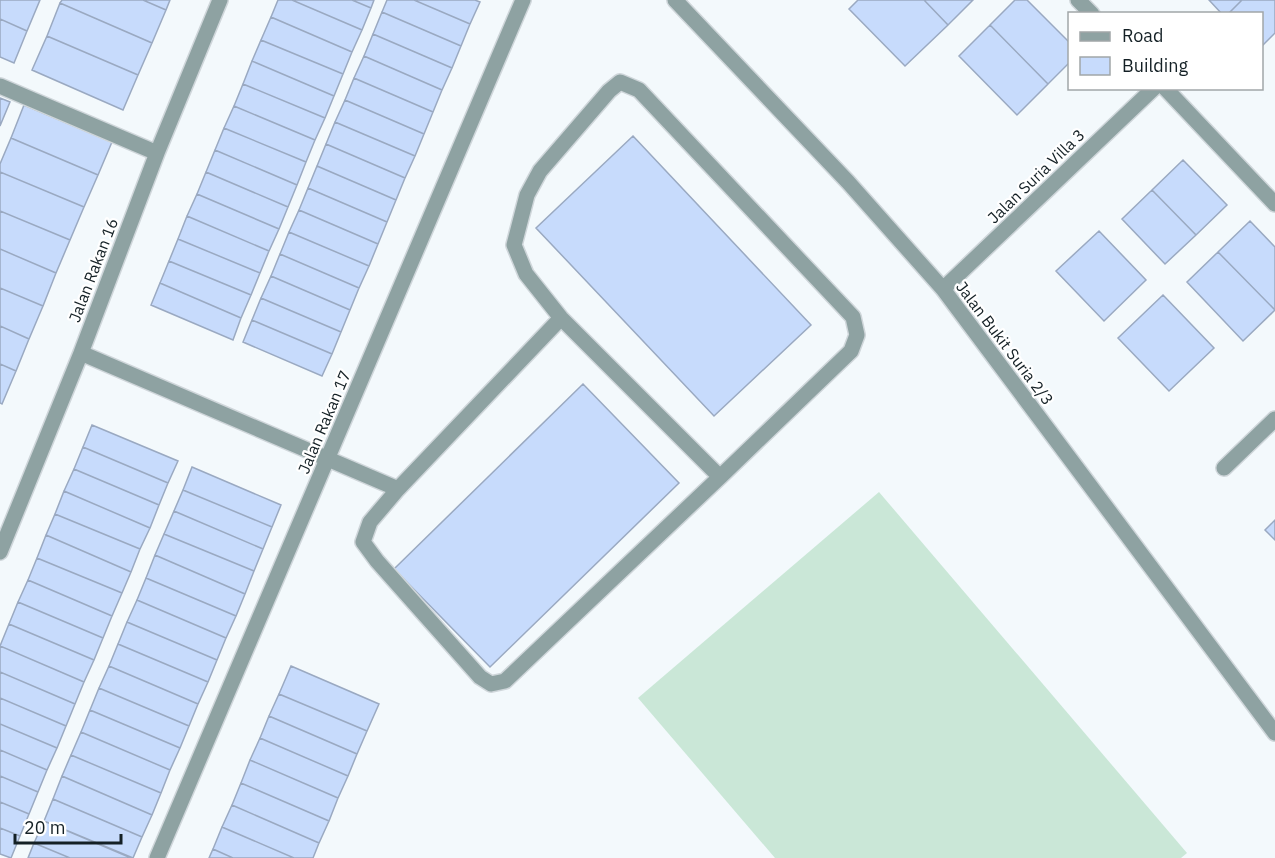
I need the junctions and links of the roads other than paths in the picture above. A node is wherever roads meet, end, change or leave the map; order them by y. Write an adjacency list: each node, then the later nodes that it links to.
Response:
1 (219, 0): 9 (street, Jalan Rakan 16)
2 (523, 0): 15 (street, Jalan Rakan 17)
3 (675, 0): 11 (street, Jalan Bukit Suria 2/3)
4 (1078, 0): 5 (street)
5 (1090, 12)
6 (0, 86): 9 (street)
7 (1152, 90): 11 (street, Jalan Suria Villa 3)
8 (1167, 90): 10 (street)
9 (157, 153): 13 (street, Jalan Rakan 16)
10 (1275, 204)
11 (943, 290): 20 (street, Jalan Bukit Suria 2/3)
12 (561, 318): 17 (street); 17 (street); 18 (street)
13 (81, 353): 15 (street); 19 (street, Jalan Rakan 16)
14 (1275, 419): 16 (street)
15 (328, 458): 18 (street); 21 (street, Jalan Rakan 17)
16 (1224, 468)
17 (720, 477): 18 (street)
18 (398, 489)
19 (0, 552)
20 (1275, 733)
21 (157, 858)

